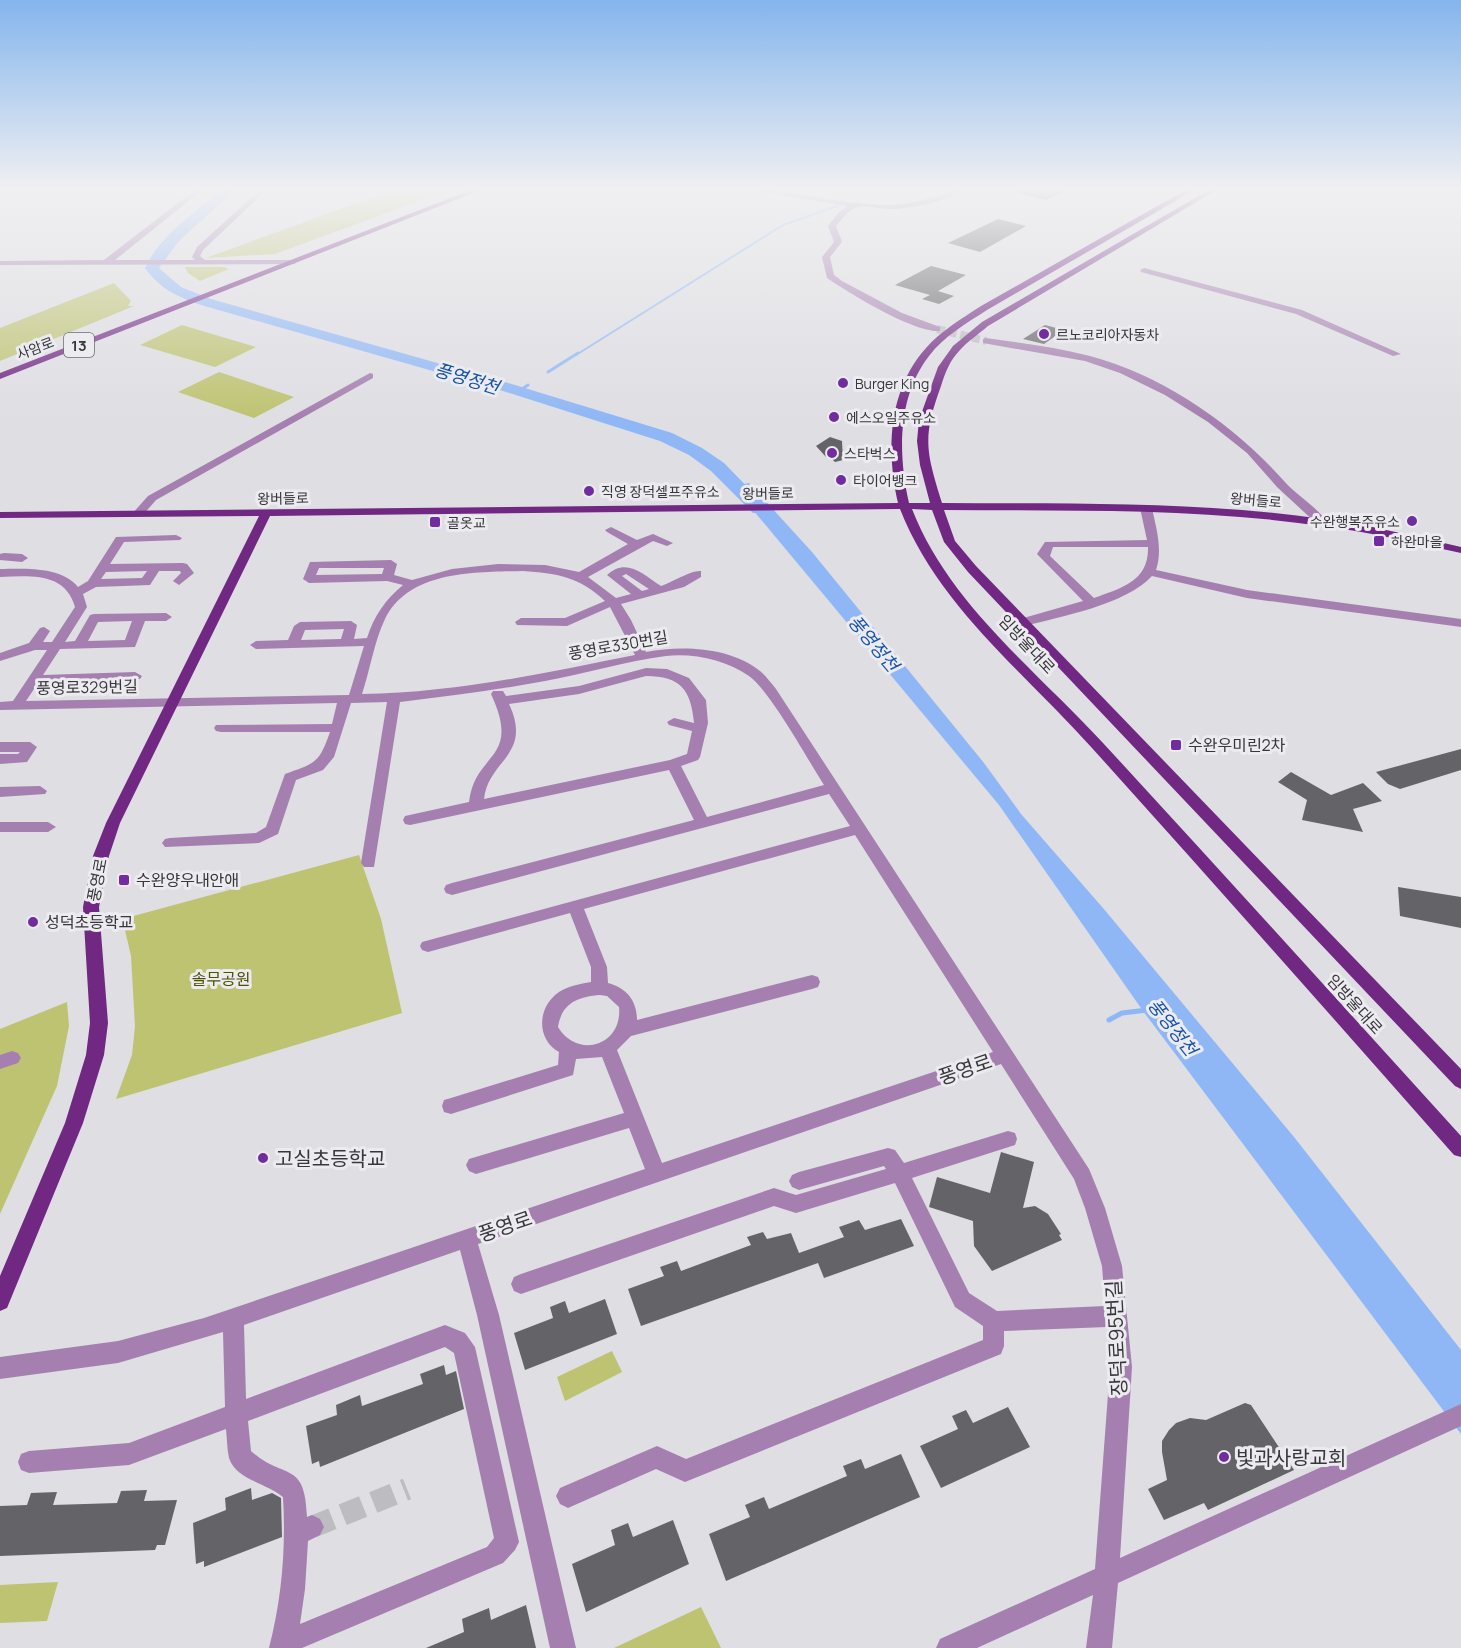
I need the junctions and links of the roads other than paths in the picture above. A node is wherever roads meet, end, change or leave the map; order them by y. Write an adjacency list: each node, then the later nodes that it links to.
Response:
1 (267, 265): 10 (main road, 사암로 / 13)
2 (285, 265): 11 (main road, 사암로 / 13)
3 (828, 265): 7 (street)
4 (1059, 265): 13 (main road, 임방울대로)
5 (1086, 265): 14 (main road, 임방울대로)
6 (1144, 270): 9 (street)
7 (937, 329)
8 (986, 341): 19 (street, 왕버들로)
9 (1396, 354)
10 (0, 367)
11 (0, 376)
12 (370, 376): 16 (street)
13 (904, 506): 14 (main road, 왕버들로); 17 (main road, 왕버들로); 98 (main road, 임방울대로)
14 (935, 506): 15 (main road, 왕버들로); 46 (main road, 임방울대로)
15 (1146, 508): 19 (main road, 왕버들로); 23 (street)
16 (138, 514): 17 (main road, 왕버들로); 18 (main road, 왕버들로)
17 (265, 514): 64 (main road, 풍영로)
18 (0, 515)
19 (1321, 522): 25 (main road, 왕버들로)
20 (611, 530): 24 (street)
21 (176, 538): 29 (street)
22 (667, 543): 24 (street)
23 (1152, 543): 30 (street); 41 (street)
24 (637, 544): 34 (street)
25 (1461, 550)
26 (22, 558): 27 (street)
27 (1, 559)
28 (155, 567): 29 (street); 35 (street); 36 (street)
29 (104, 568): 36 (street)
30 (1150, 572): 41 (street, 임방울대로); 47 (street)
31 (0, 573): 39 (street)
32 (697, 574): 38 (street)
33 (387, 577): 33 (street); 37 (street)
34 (579, 577): 37 (street); 42 (street)
35 (179, 581)
36 (93, 582): 39 (street)
37 (413, 584): 49 (street)
38 (659, 590): 40 (street); 40 (street)
39 (78, 592): 52 (street)
40 (640, 595): 42 (street)
41 (1090, 602): 46 (street, 임방울대로)
42 (612, 603): 45 (street); 57 (street)
43 (166, 616): 44 (street)
44 (140, 617): 53 (street); 53 (street)
45 (521, 622)
46 (1024, 622): 94 (main road, 임방울대로)
47 (1461, 623)
48 (44, 630): 55 (street)
49 (372, 642): 50 (street); 62 (street)
50 (346, 643): 51 (street); 51 (street)
51 (293, 644): 54 (street)
52 (54, 645): 53 (street); 55 (street); 59 (street)
53 (79, 645)
54 (256, 645)
55 (34, 646): 56 (street)
56 (0, 657)
57 (642, 657): 60 (street, 풍영로330번길); 74 (street, 풍영로330번길)
58 (135, 676): 59 (street)
59 (33, 679): 65 (street)
60 (495, 685): 61 (street, 풍영로330번길); 63 (street)
61 (394, 698): 62 (street, 풍영로330번길); 84 (street)
62 (350, 699): 64 (street, 풍영로330번길); 69 (street)
63 (501, 701): 70 (street); 77 (street)
64 (174, 702): 65 (street, 풍영로329번길); 105 (main road, 풍영로)
65 (17, 705): 66 (street, 풍영로329번길)
66 (0, 706)
67 (674, 722): 70 (street)
68 (221, 728): 69 (street)
69 (338, 728): 83 (street)
70 (700, 729): 73 (street)
71 (0, 747): 72 (street)
72 (0, 759)
73 (673, 764): 77 (street); 79 (street)
74 (832, 788): 79 (street); 82 (street, 풍영로330번길)
75 (40, 791): 76 (street)
76 (0, 792)
77 (476, 806): 78 (street)
78 (410, 820)
79 (703, 823): 85 (street)
80 (0, 827): 81 (street)
81 (48, 827)
82 (859, 829): 86 (street); 93 (street, 풍영로330번길)
83 (170, 843)
84 (369, 863)
85 (452, 889)
86 (575, 906): 87 (street); 89 (street)
87 (428, 946)
88 (812, 982): 90 (street)
89 (600, 988): 90 (street); 92 (street)
90 (626, 1030): 91 (street)
91 (607, 1047): 92 (street); 96 (street)
92 (568, 1049): 95 (street)
93 (1003, 1056): 101 (street, 풍영로); 106 (street, 장덕로95번길)
94 (1461, 1081)
95 (452, 1106)
96 (635, 1118): 99 (street); 101 (street)
97 (1008, 1139): 100 (street)
98 (1461, 1149)
99 (476, 1165)
100 (900, 1173): 102 (street); 104 (street); 108 (street)
101 (657, 1174): 103 (street, 풍영로)
102 (800, 1181)
103 (467, 1239): 107 (street, 풍영로); 116 (street)
104 (521, 1284)
105 (0, 1301)
106 (1117, 1316): 108 (street); 114 (street, 장덕로95번길)
107 (233, 1318): 109 (street, 풍영로); 110 (street)
108 (994, 1321): 113 (street)
109 (0, 1368)
110 (236, 1414): 112 (street); 115 (street); 115 (street)
111 (1461, 1415): 114 (street)
112 (29, 1462)
113 (568, 1496)
114 (1107, 1578): 117 (street); 118 (street, 장덕로95번길)
115 (283, 1645)
116 (563, 1648)
117 (949, 1648)
118 (1098, 1648)

